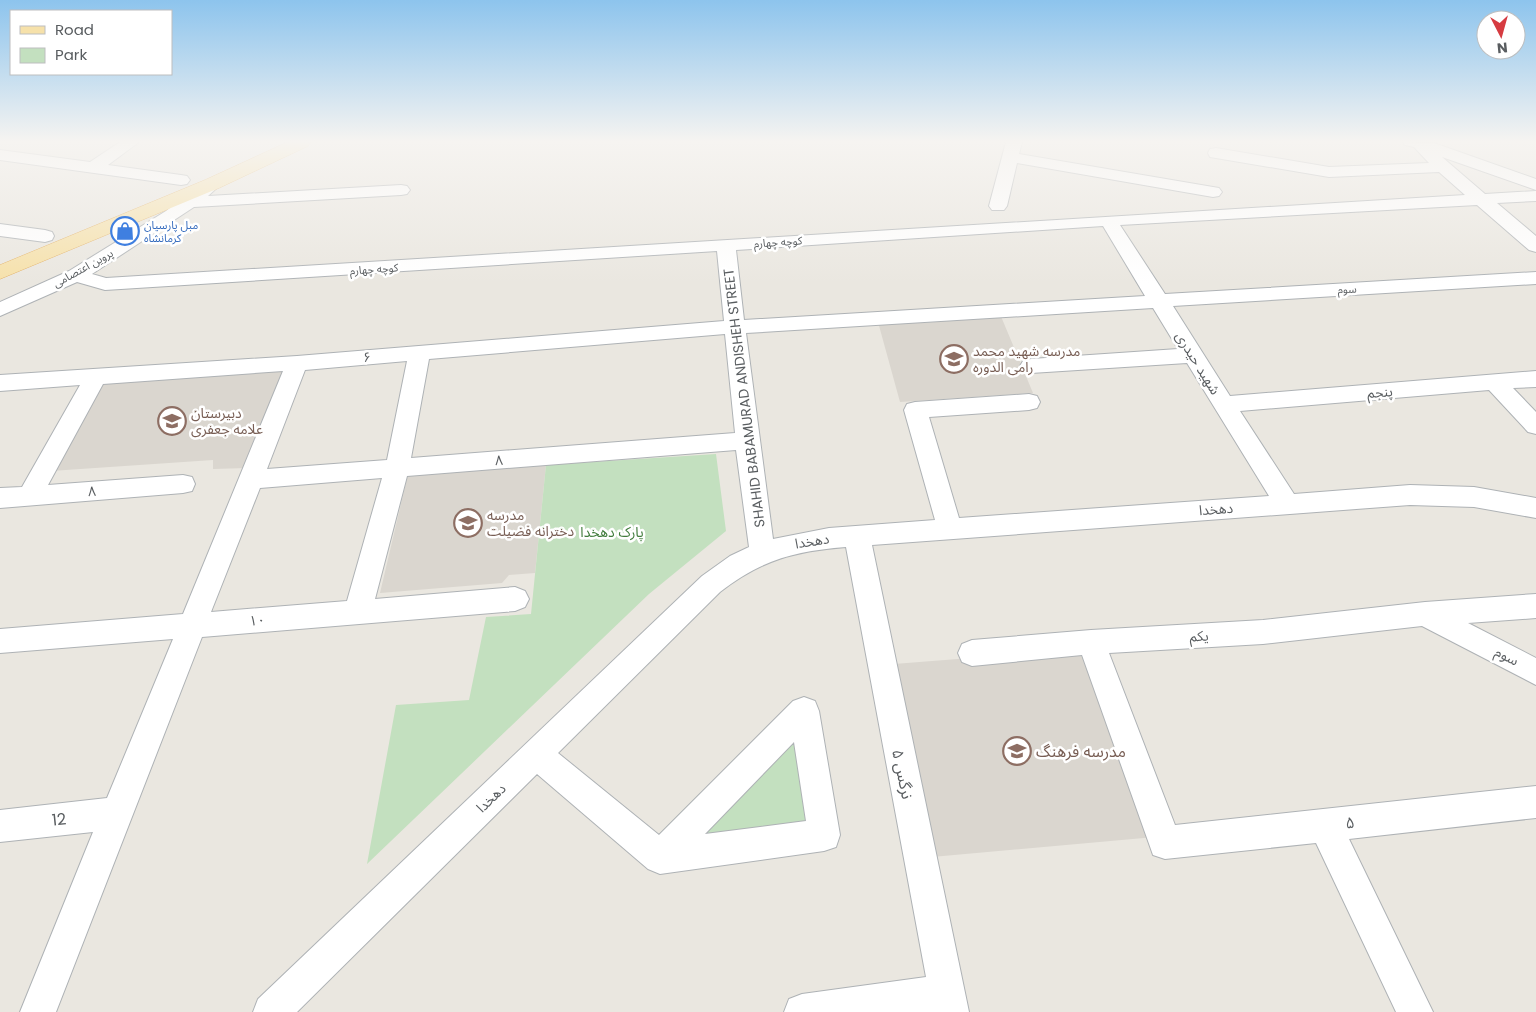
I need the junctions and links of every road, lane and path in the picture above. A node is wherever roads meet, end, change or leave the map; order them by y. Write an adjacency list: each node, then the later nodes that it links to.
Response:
1 (159, 189): 16 (main road)
2 (200, 189): 20 (main road)
3 (205, 189): 11 (street, پروین اعتصامی)
4 (1002, 189): 12 (street)
5 (1200, 189): 8 (street)
6 (1470, 189): 10 (street)
7 (401, 190): 11 (street)
8 (1213, 192): 13 (street)
9 (1536, 196): 10 (street, کوچه چهارم)
10 (1482, 199): 13 (street, کوچه چهارم); 18 (street)
11 (189, 202): 21 (street, پروین اعتصامی)
12 (998, 206)
13 (1211, 214): 14 (street, کوچه چهارم)
14 (1109, 222): 17 (street, کوچه چهارم); 23 (street, شهید حیدری)
15 (0, 230): 16 (street)
16 (45, 236): 19 (main road)
17 (726, 246): 21 (street, کوچه چهارم); 25 (street, SHAHID BABAMURAD ANDISHEH STREET)
18 (1536, 246)
19 (0, 254)
20 (0, 273)
21 (76, 275): 24 (street, پروین اعتصامی)
22 (1536, 278): 23 (street, سوم)
23 (1158, 300): 25 (street, سوم); 27 (street, شهید حیدری)
24 (0, 310)
25 (734, 327): 26 (street, ۶); 37 (street, SHAHID BABAMURAD ANDISHEH STREET)
26 (419, 353): 28 (street, ۶); 38 (street)
27 (1193, 356): 29 (street); 35 (street, شهید حیدری)
28 (297, 362): 30 (street, ۶); 39 (street)
29 (1031, 366)
30 (97, 375): 32 (street, ۶); 41 (street)
31 (1536, 380): 33 (street, پنجم)
32 (0, 383)
33 (1495, 383): 35 (street, پنجم); 36 (street)
34 (1029, 402): 45 (street)
35 (1224, 404): 43 (street, شهید حیدری)
36 (1536, 426)
37 (747, 441): 38 (street, ۸); 47 (street, SHAHID BABAMURAD ANDISHEH STREET)
38 (397, 468): 39 (street, ۸); 50 (street)
39 (251, 479): 52 (street)
40 (183, 484): 41 (street, ۸)
41 (30, 495): 42 (street, ۸)
42 (0, 498)
43 (1287, 504): 44 (street, دهخدا); 45 (street, دهخدا)
44 (1536, 508)
45 (950, 529): 46 (street, دهخدا)
46 (857, 536): 47 (street, دهخدا); 63 (street, نرگس ۵)
47 (762, 551): 57 (street, دهخدا)
48 (515, 599): 50 (street, ۱۰)
49 (1536, 606): 51 (street, یکم)
50 (358, 612): 52 (street, ۱۰)
51 (1425, 614): 54 (street, یکم); 56 (street, سوم)
52 (193, 625): 53 (street, ۱۰); 59 (street)
53 (0, 641)
54 (1091, 642): 55 (street, یکم); 60 (street, ۵)
55 (972, 653)
56 (1536, 672)
57 (536, 754): 62 (street); 65 (street, دهخدا)
58 (1536, 802): 60 (street, ۵)
59 (119, 813): 61 (street, 12); 64 (street)
60 (1325, 825): 67 (street)
61 (0, 826)
62 (660, 857): 62 (street)
63 (949, 1003): 66 (street)
64 (38, 1012)
65 (271, 1012)
66 (802, 1012)
67 (1416, 1012)

